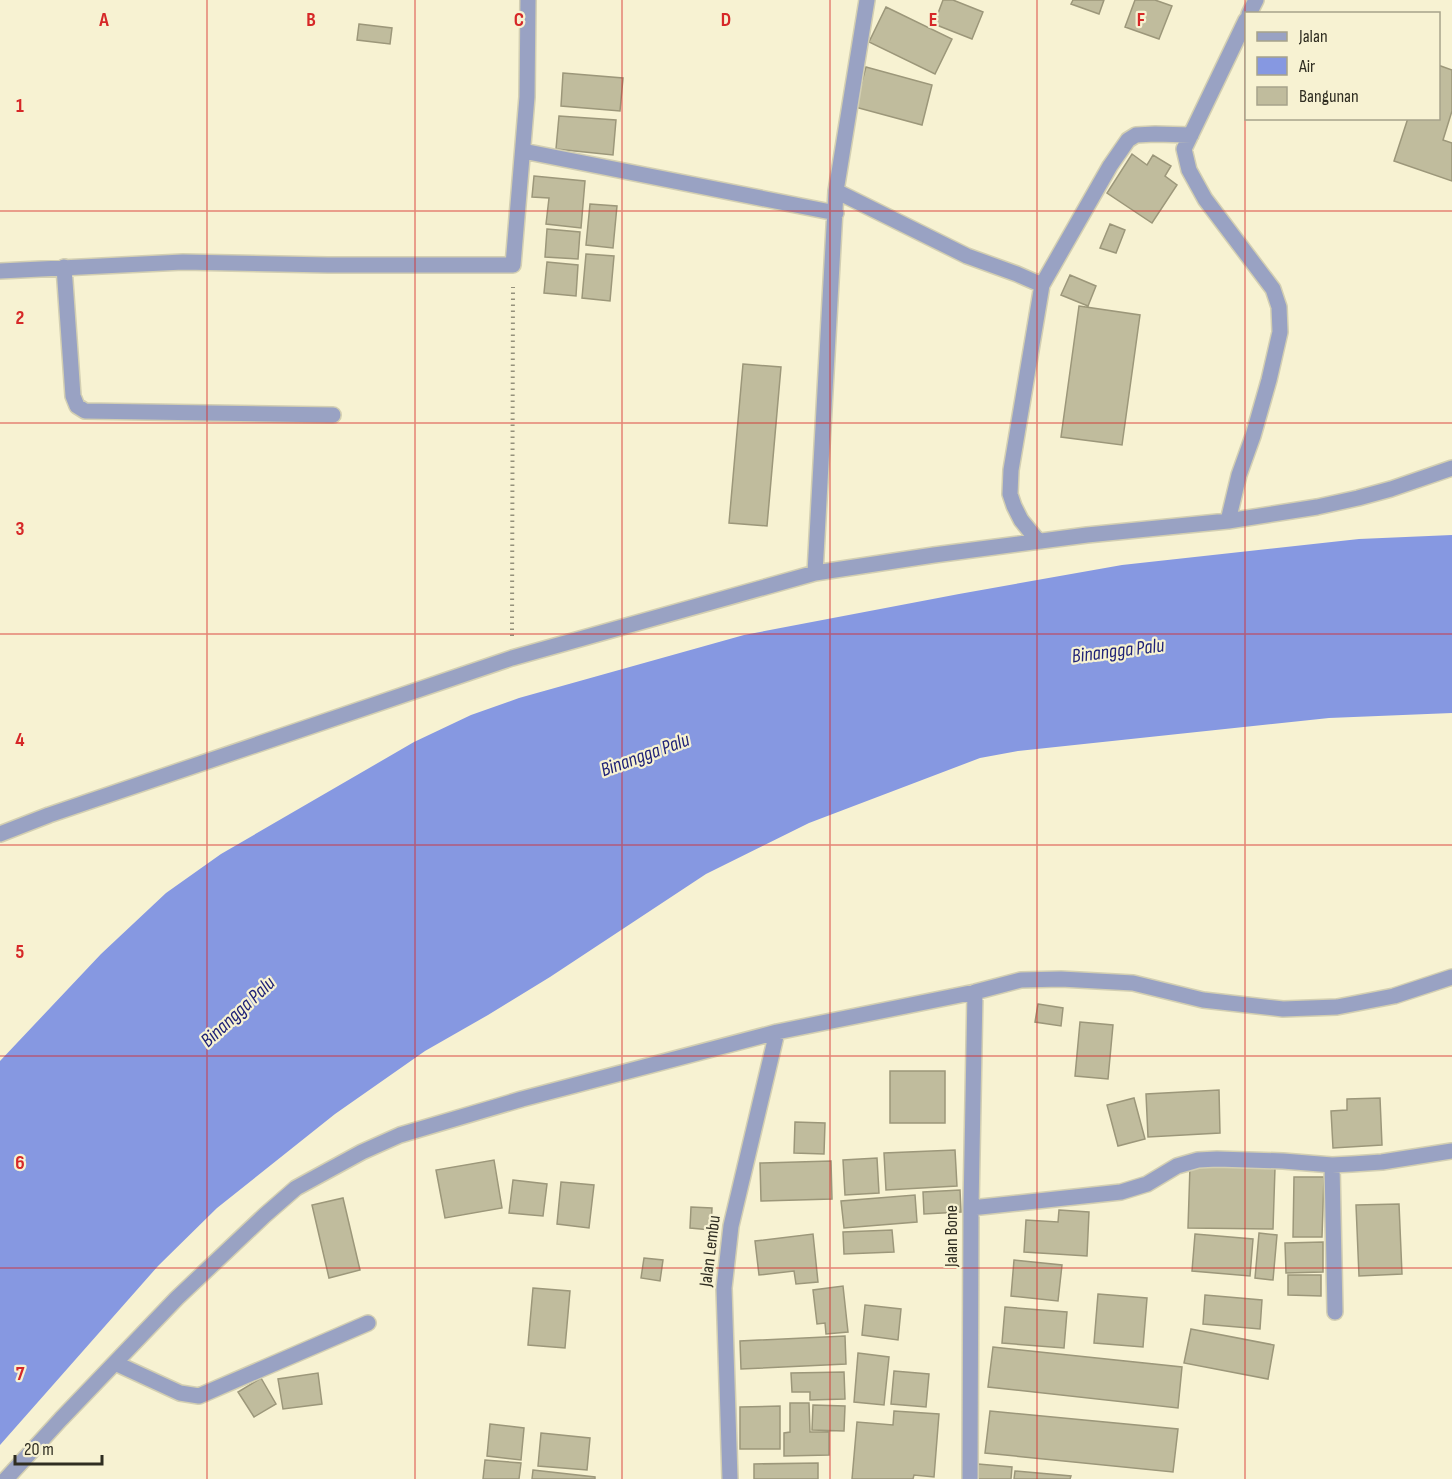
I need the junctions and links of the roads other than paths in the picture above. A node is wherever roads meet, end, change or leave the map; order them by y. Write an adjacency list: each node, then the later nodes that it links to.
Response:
1 (528, 0): 5 (street)
2 (867, 0): 6 (street)
3 (1245, 22): 4 (street)
4 (1191, 135): 10 (street); 13 (street)
5 (523, 151): 7 (street); 8 (street)
6 (836, 191): 7 (street); 10 (street)
7 (836, 213): 15 (street)
8 (64, 267): 9 (street); 11 (street)
9 (0, 271)
10 (1042, 285): 14 (street)
11 (333, 415)
12 (1452, 468): 13 (street)
13 (1228, 521): 14 (street)
14 (1038, 541): 15 (street)
15 (815, 573): 16 (street)
16 (0, 834)
17 (1452, 977): 18 (street)
18 (975, 992): 19 (street); 22 (street, Jalan Bone)
19 (777, 1032): 25 (street); 27 (street, Jalan Lembu)
20 (1452, 1151): 21 (street)
21 (1332, 1165): 22 (street); 23 (street)
22 (971, 1208): 28 (street, Jalan Bone)
23 (1335, 1312)
24 (368, 1323): 25 (street)
25 (115, 1363): 26 (street)
26 (6, 1479)
27 (730, 1479)
28 (970, 1479)

